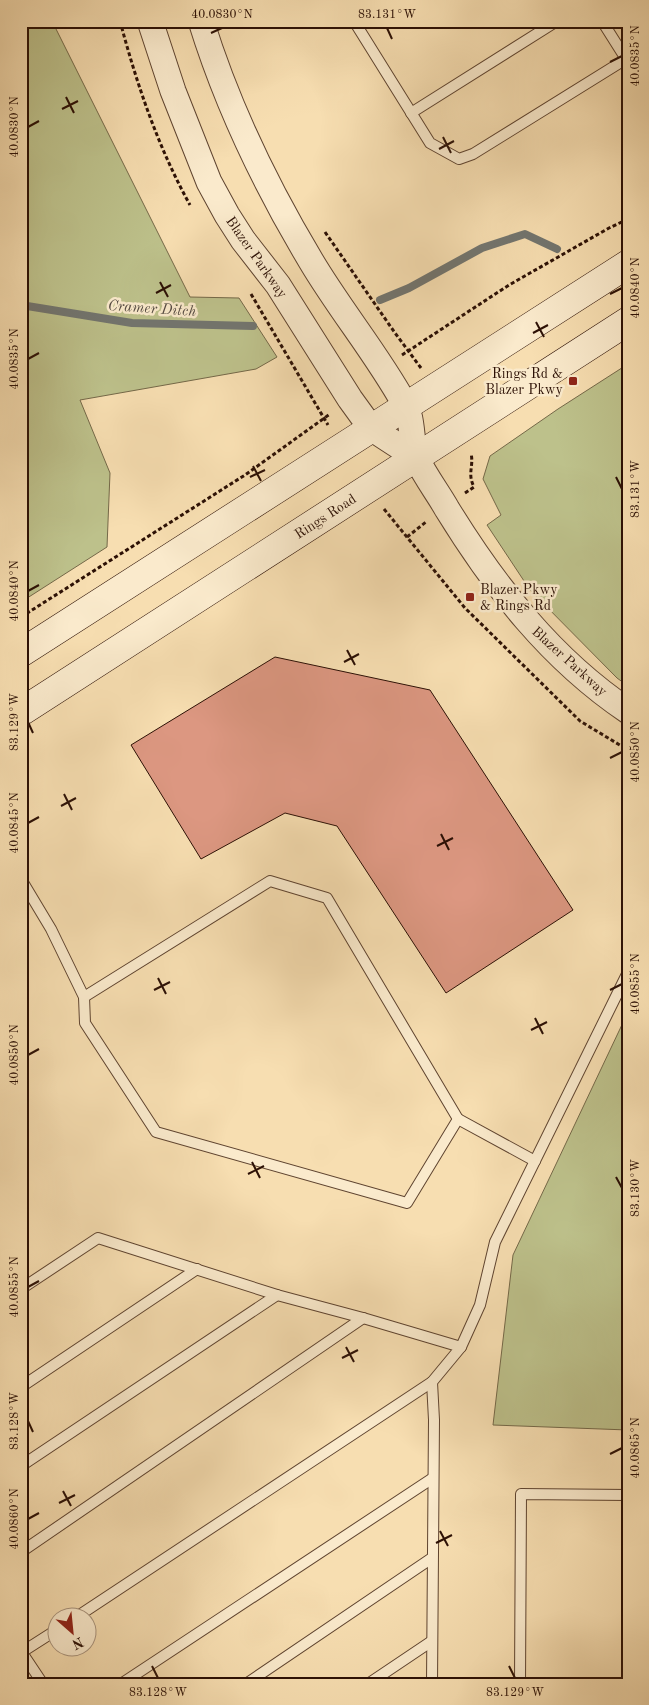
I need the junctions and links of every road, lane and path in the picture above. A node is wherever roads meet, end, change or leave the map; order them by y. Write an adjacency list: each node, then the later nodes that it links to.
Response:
1 (150, 21): 11 (street, Blazer Parkway)
2 (201, 21): 10 (street, Blazer Parkway)
3 (354, 21): 6 (lane)
4 (557, 21): 6 (lane)
5 (602, 21): 6 (lane)
6 (411, 113)
7 (628, 219): 10 (path)
8 (628, 264): 12 (main road)
9 (628, 321): 14 (main road, Rings Road)
10 (383, 370): 12 (street, Blazer Parkway)
11 (350, 399): 13 (street, Blazer Parkway); 15 (path)
12 (406, 405): 13 (main road); 14 (street, Blazer Parkway)
13 (371, 428): 14 (street, Blazer Parkway); 16 (main road)
14 (417, 458): 17 (street, Blazer Parkway); 18 (main road, Rings Road)
15 (21, 617)
16 (21, 653)
17 (628, 711)
18 (21, 712)
19 (21, 879): 21 (lane)
20 (628, 972): 23 (lane)
21 (84, 997): 22 (lane); 22 (lane)
22 (458, 1119): 23 (lane)
23 (535, 1161): 28 (lane)
24 (197, 1269): 25 (lane); 26 (lane); 30 (lane)
25 (21, 1289)
26 (277, 1295): 27 (lane); 31 (lane)
27 (363, 1318): 28 (lane); 34 (lane)
28 (461, 1347): 29 (lane)
29 (432, 1382): 32 (lane); 36 (lane)
30 (21, 1387)
31 (21, 1466)
32 (433, 1478): 35 (lane); 41 (lane)
33 (628, 1495): 45 (lane)
34 (21, 1552)
35 (432, 1558): 38 (lane); 42 (lane)
36 (90, 1608)
37 (48, 1635): 39 (lane)
38 (432, 1642): 43 (lane); 44 (lane)
39 (22, 1651): 40 (lane)
40 (43, 1684)
41 (120, 1684)
42 (246, 1684)
43 (368, 1684)
44 (432, 1684)
45 (520, 1684)

